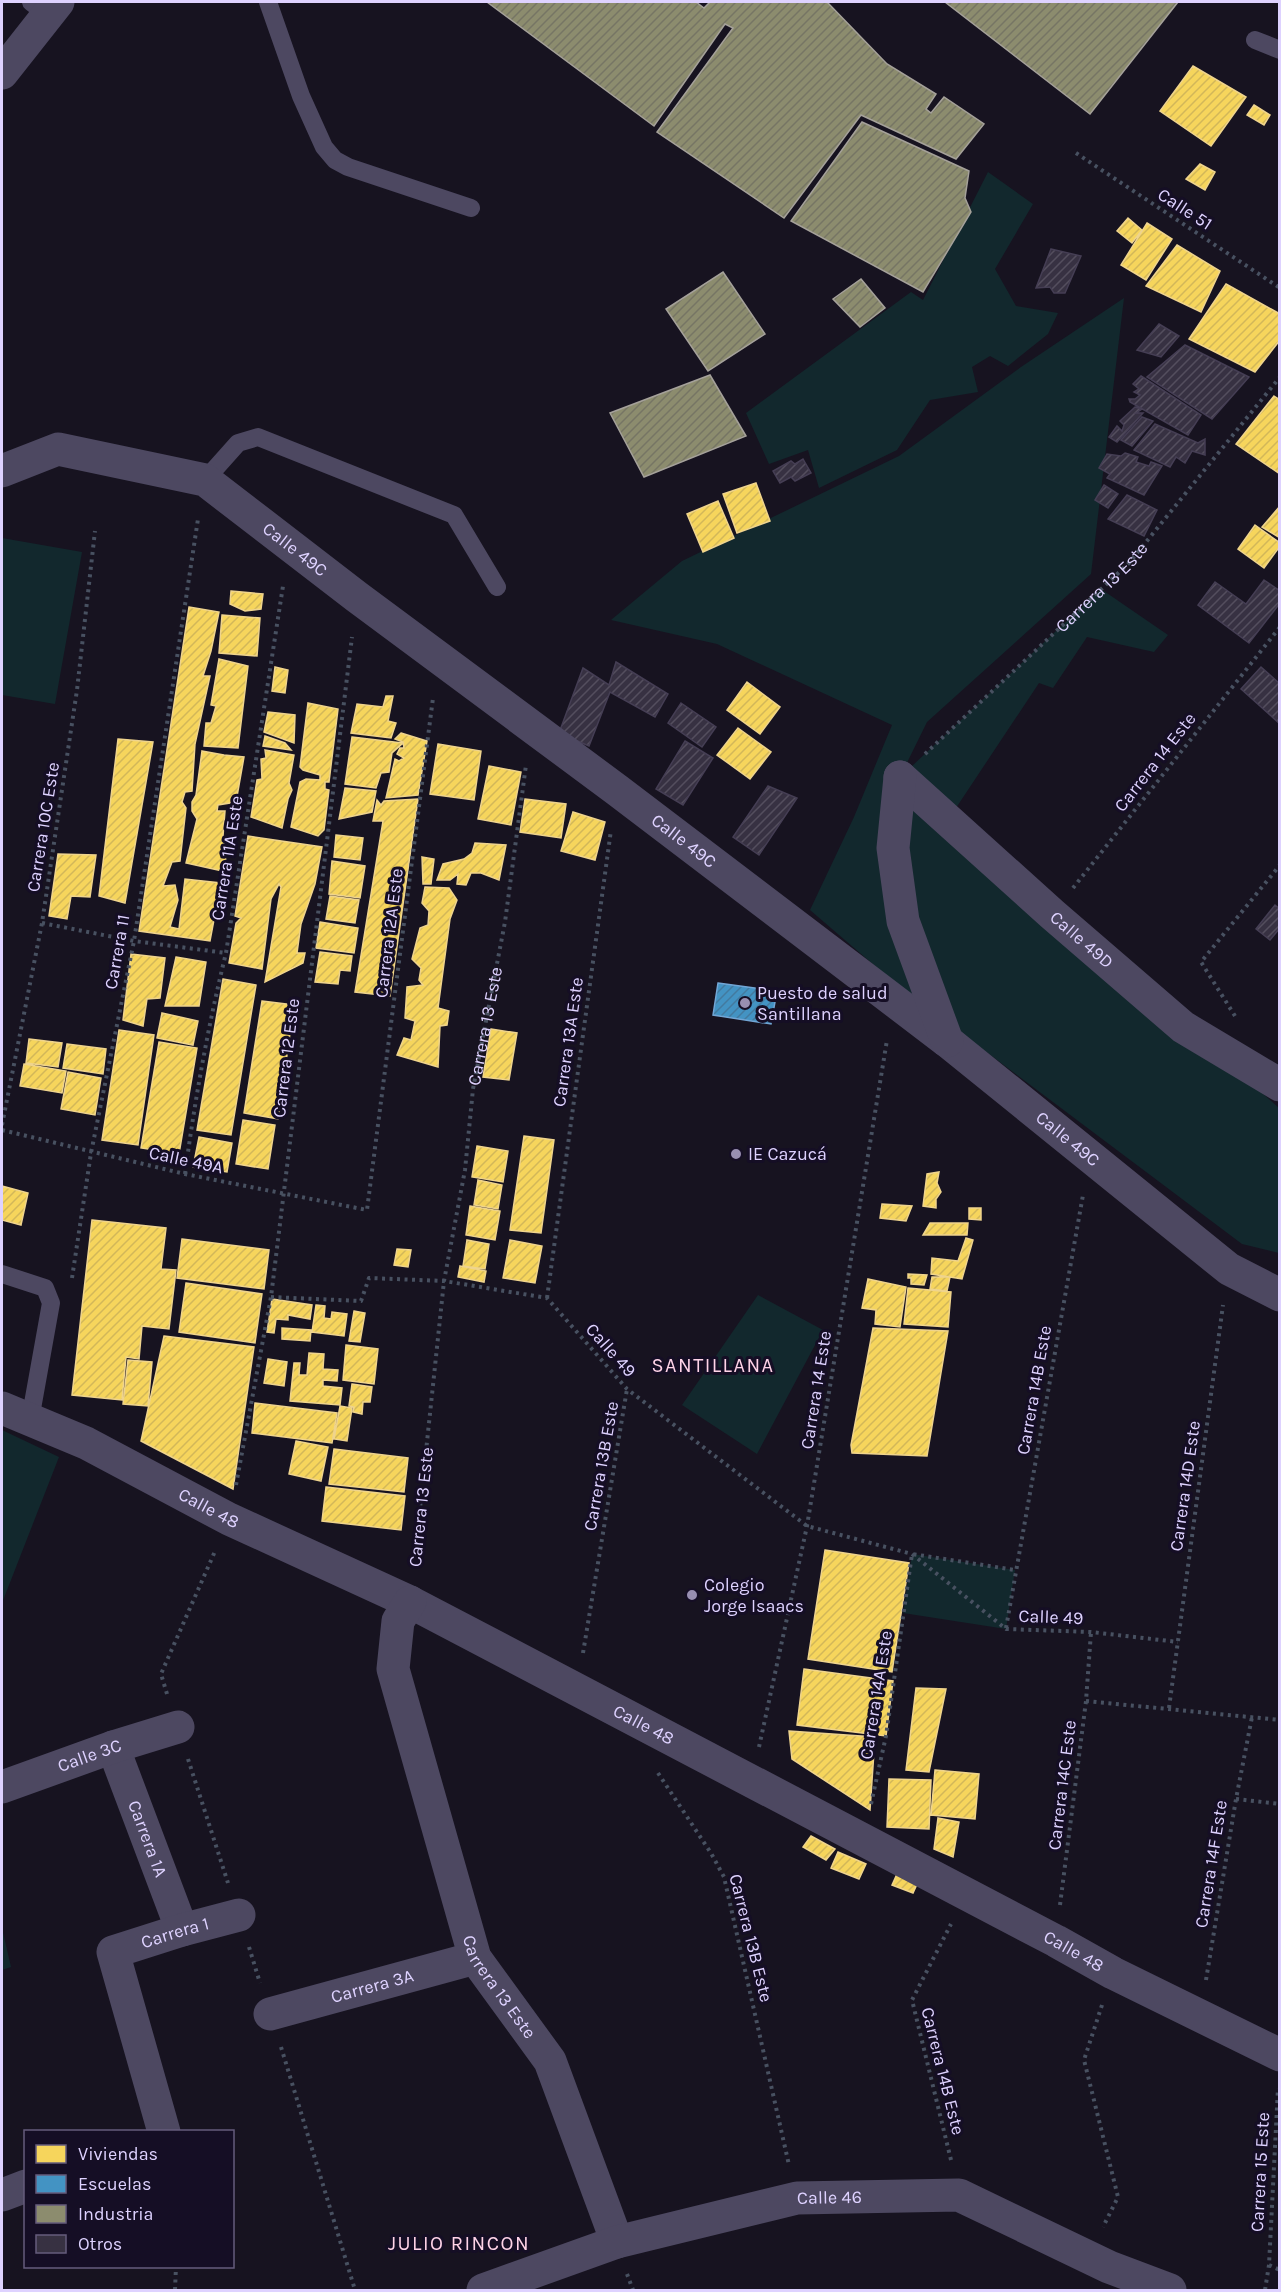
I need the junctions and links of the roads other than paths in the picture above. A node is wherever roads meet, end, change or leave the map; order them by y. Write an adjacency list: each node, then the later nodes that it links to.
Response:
1 (268, 2): 6 (lane)
2 (46, 6): 5 (street)
3 (1255, 40): 4 (lane)
4 (1280, 50)
5 (2, 74)
6 (471, 208)
7 (2, 471): 8 (street, Calle 49C)
8 (205, 480): 9 (lane); 10 (street, Calle 49C)
9 (497, 587)
10 (947, 1041): 11 (street, Calle 49D); 13 (street, Calle 49C)
11 (1280, 1085)
12 (2, 1274): 14 (lane)
13 (1280, 1295)
14 (16, 1414): 15 (street, Calle 48)
15 (410, 1602): 21 (street, Carrera 13 Este); 23 (street, Calle 48)
16 (178, 1727): 17 (street, Calle 3C)
17 (113, 1747): 18 (street, Calle 3C); 20 (street, Carrera 1A)
18 (2, 1787)
19 (239, 1915): 20 (street, Carrera 1)
20 (182, 1930): 24 (street, Carrera 1)
21 (474, 1958): 22 (street, Carrera 3A); 27 (street, Carrera 13 Este)
22 (270, 2014)
23 (1279, 2067)
24 (163, 2130)
25 (24, 2187): 26 (street)
26 (2, 2195)
27 (617, 2242): 28 (street, Calle 46); 29 (street, Calle 46)
28 (483, 2290)
29 (1170, 2290)

